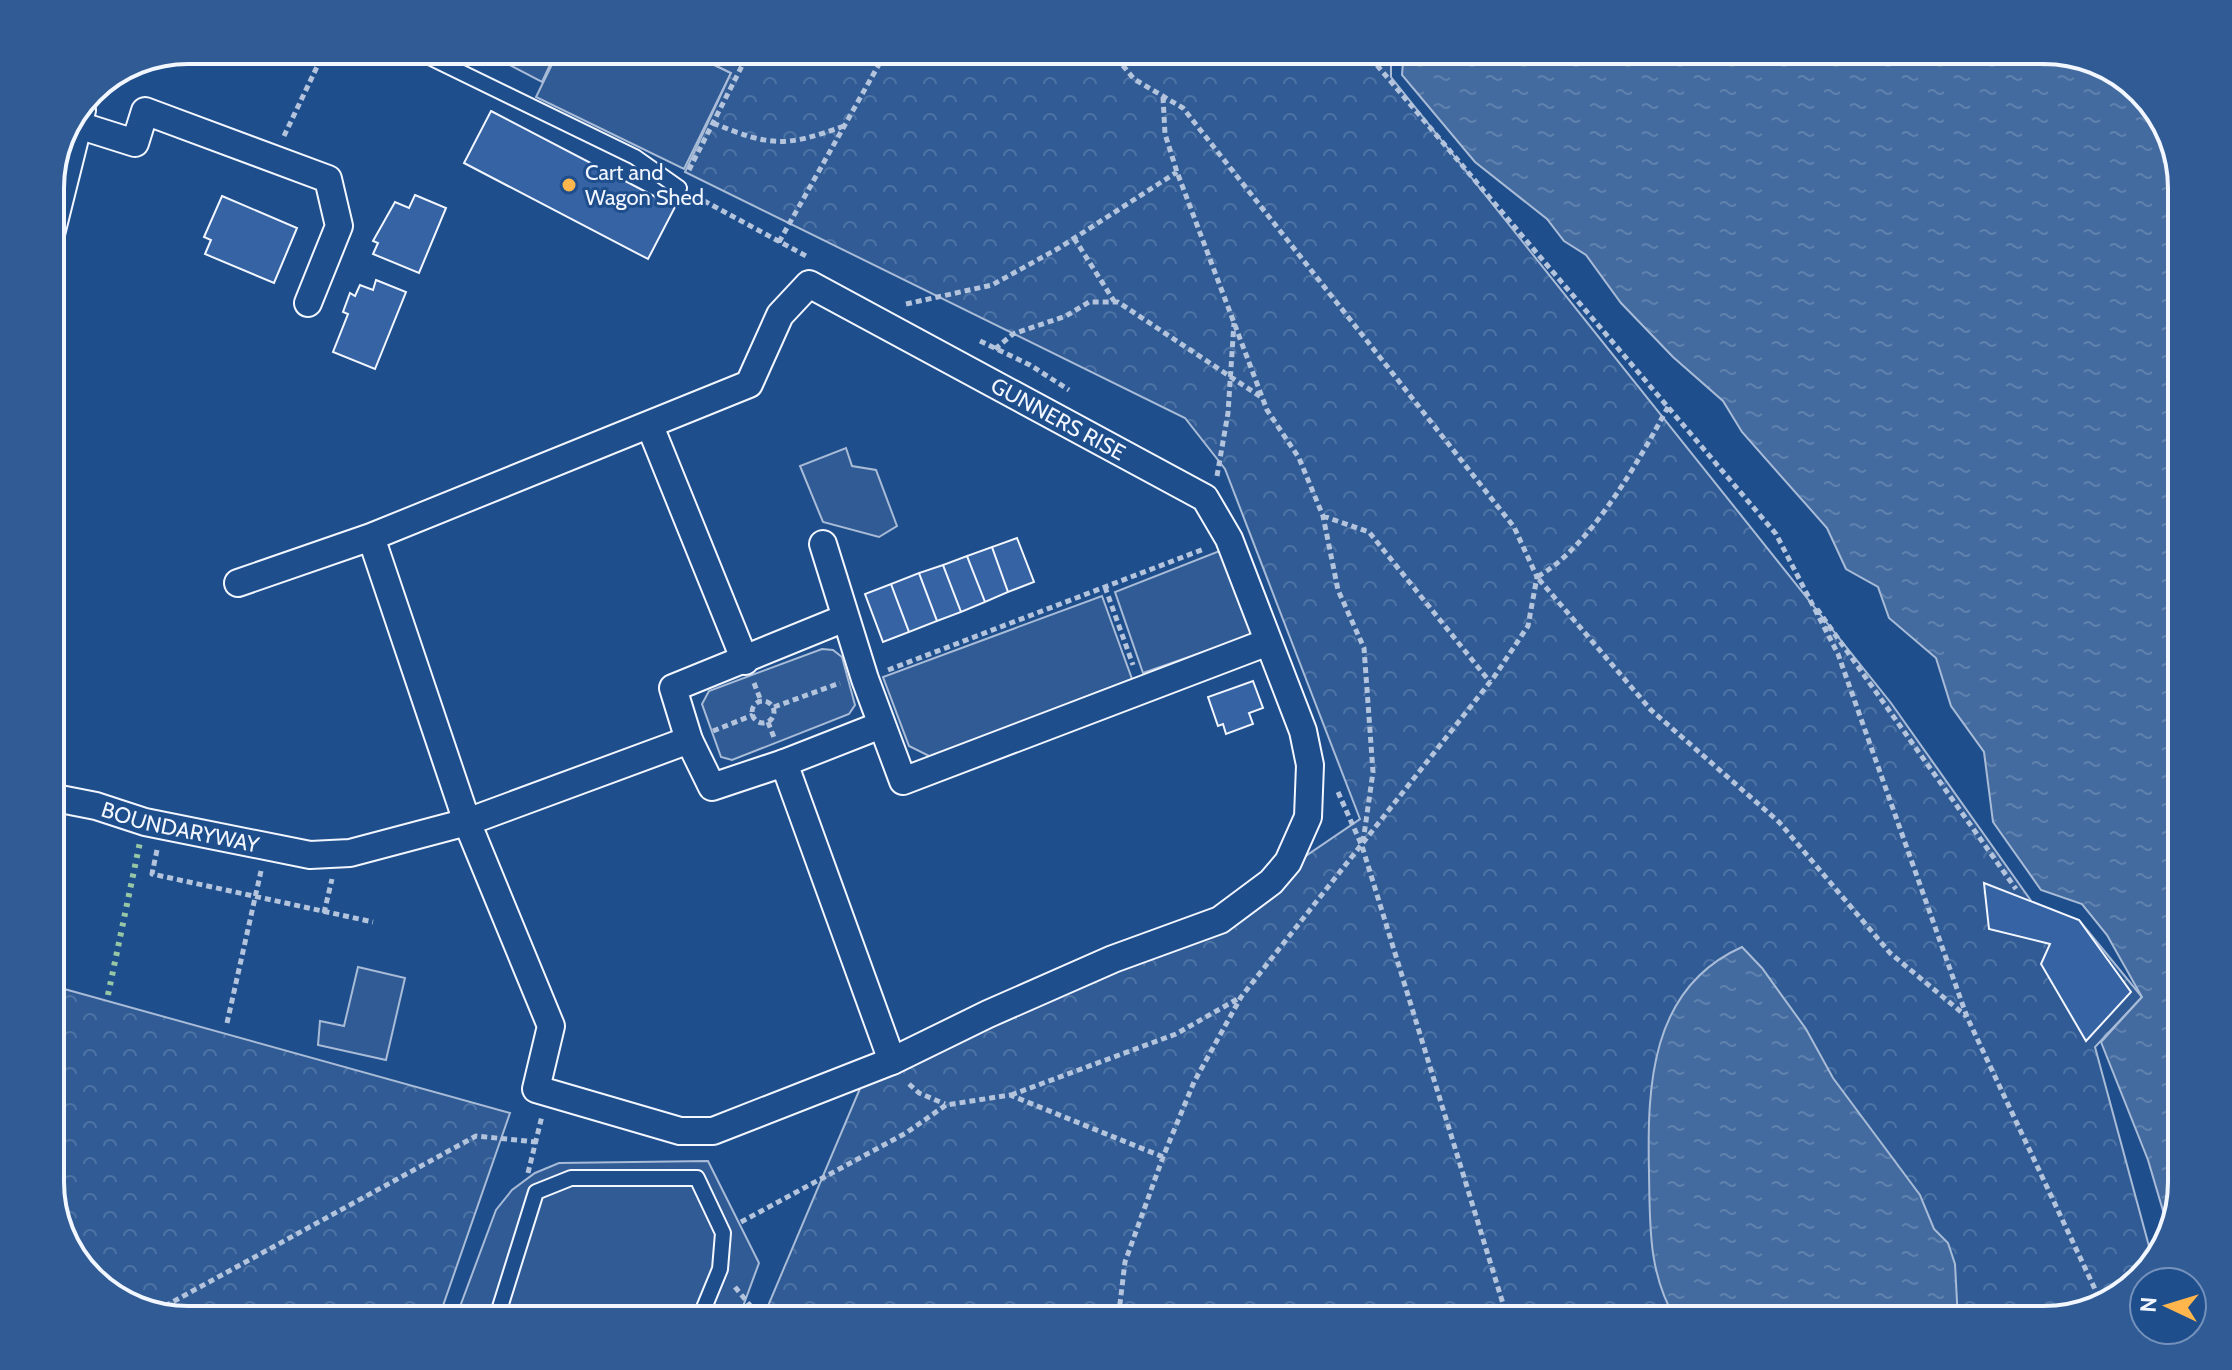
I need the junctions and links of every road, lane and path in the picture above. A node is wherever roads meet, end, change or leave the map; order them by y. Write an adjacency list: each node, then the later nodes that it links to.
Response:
1 (318, 64): 12 (path)
2 (444, 64): 15 (lane)
3 (742, 64): 9 (path)
4 (879, 64): 10 (path)
5 (1122, 64): 7 (path)
6 (1376, 64): 25 (path)
7 (1163, 96): 13 (path); 32 (path)
8 (86, 120): 12 (street)
9 (713, 123): 10 (path); 15 (path)
10 (844, 126): 17 (path)
11 (74, 140): 14 (street)
12 (274, 158): 19 (street)
13 (1177, 172): 16 (path); 21 (path)
14 (64, 182)
15 (679, 188)
16 (1074, 238): 18 (path); 20 (path)
17 (779, 242)
18 (1115, 302): 22 (path); 23 (path)
19 (308, 303)
20 (901, 305)
21 (1234, 321): 23 (path); 24 (path)
22 (995, 349)
23 (1231, 376): 24 (path); 27 (path)
24 (1263, 399): 28 (path)
25 (1668, 407): 32 (path); 35 (path)
26 (650, 426): 29 (street); 30 (street, GUNNERS RISE); 38 (street)
27 (1216, 481)
28 (1323, 516): 40 (path); 51 (path)
29 (371, 537): 33 (street); 48 (street)
30 (1229, 539): 34 (path); 37 (street, GUNNERS RISE)
31 (823, 544): 36 (street)
32 (1537, 577): 40 (path); 56 (path)
33 (238, 583)
34 (1105, 587): 39 (path); 41 (path)
35 (1807, 595): 52 (path); 56 (path)
36 (845, 618): 38 (street); 39 (street)
37 (1268, 642): 41 (street); 58 (street, GUNNERS RISE)
38 (745, 661): 45 (street)
39 (864, 677): 42 (path); 44 (street)
40 (1490, 682): 51 (path)
41 (1142, 689): 44 (street)
42 (774, 707): 43 (path); 43 (path)
43 (753, 715): 45 (path)
44 (881, 725): 46 (street)
45 (689, 740): 46 (street); 48 (street, BOUNDARYWAY)
46 (784, 763): 58 (street)
47 (64, 800): 49 (street, BOUNDARYWAY)
48 (467, 822): 50 (street, BOUNDARYWAY); 59 (street)
49 (162, 825): 50 (street, BOUNDARYWAY); 53 (path)
50 (266, 846): 53 (path)
51 (1362, 846): 55 (path)
52 (2016, 889)
53 (255, 897): 54 (path); 57 (path)
54 (373, 922)
55 (1241, 997): 60 (path); 63 (path)
56 (1967, 1017): 67 (path)
57 (227, 1023)
58 (892, 1061): 59 (street, GUNNERS RISE); 61 (path)
59 (547, 1091): 62 (path)
60 (1010, 1095): 61 (path); 63 (path)
61 (946, 1105): 65 (path)
62 (536, 1142): 64 (path); 68 (path)
63 (1163, 1157): 72 (path)
64 (536, 1192): 65 (lane); 69 (lane)
65 (723, 1233): 66 (lane)
66 (720, 1269): 70 (lane); 71 (path)
67 (2097, 1294)
68 (168, 1304)
69 (500, 1306)
70 (705, 1306)
71 (750, 1306)
72 (1120, 1306)

